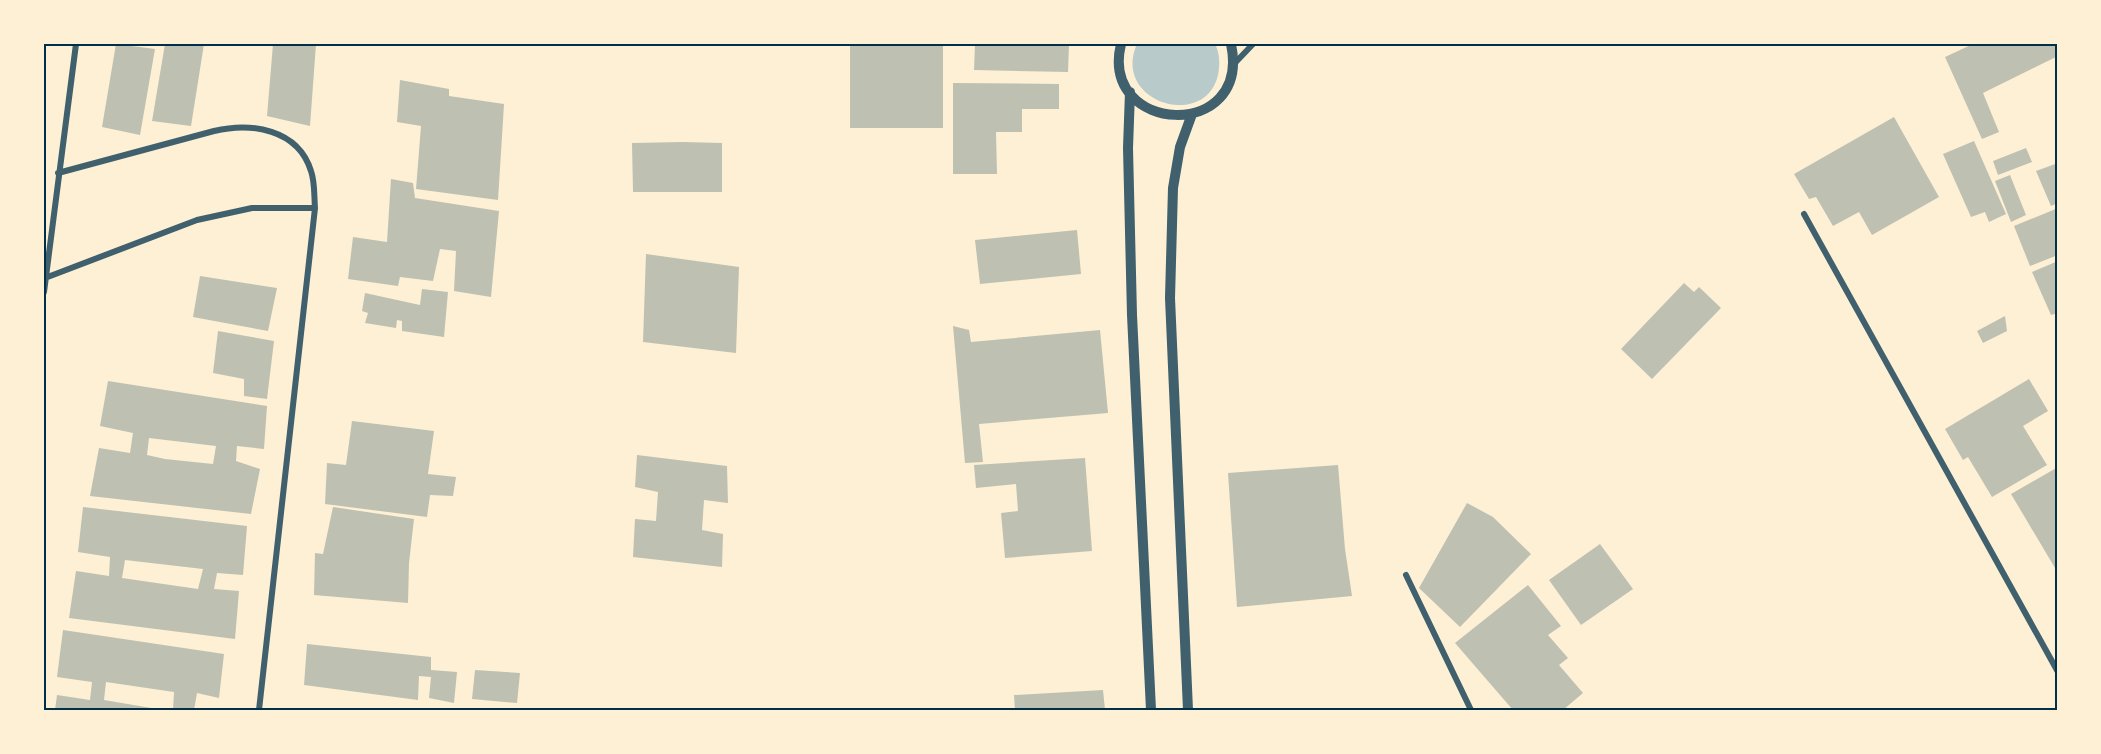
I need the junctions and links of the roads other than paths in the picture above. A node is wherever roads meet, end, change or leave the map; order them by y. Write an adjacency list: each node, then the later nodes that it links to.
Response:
1 (76, 44): 8 (street)
2 (1121, 44): 6 (street)
3 (1232, 44): 5 (street)
4 (1253, 44): 5 (street)
5 (1233, 65): 7 (street)
6 (1130, 92): 7 (street); 16 (street)
7 (1192, 114): 17 (street)
8 (58, 173): 9 (street); 11 (street)
9 (315, 208): 11 (street); 15 (street)
10 (1804, 214): 14 (street)
11 (45, 278): 12 (street)
12 (44, 292)
13 (1406, 575): 18 (street)
14 (2058, 672)
15 (259, 711)
16 (1151, 711)
17 (1188, 711)
18 (1471, 711)

